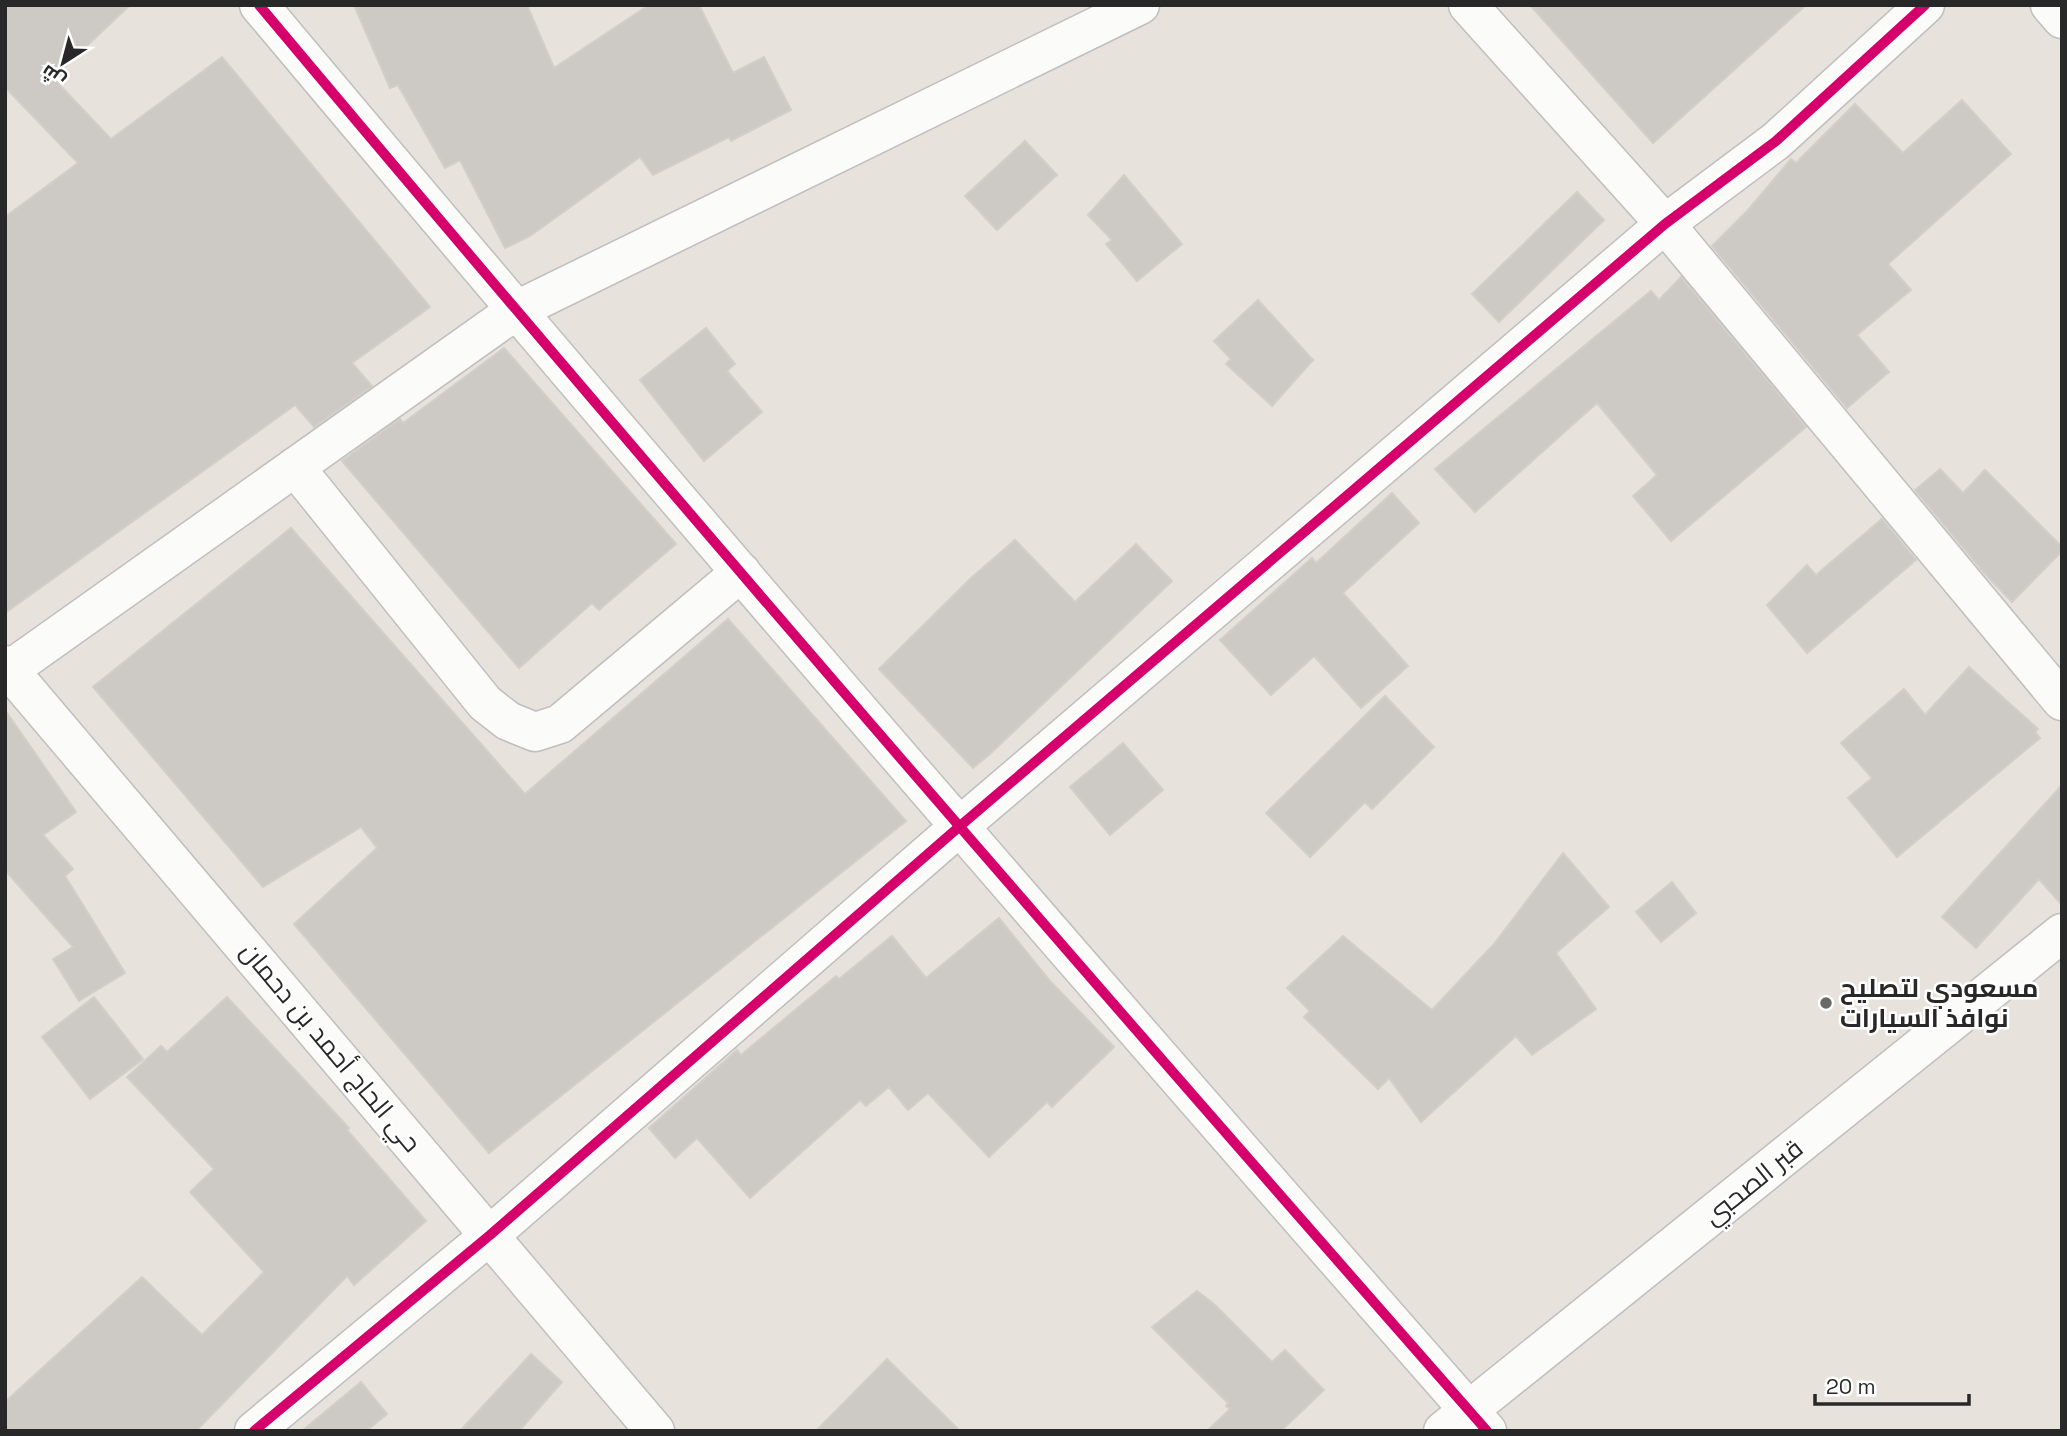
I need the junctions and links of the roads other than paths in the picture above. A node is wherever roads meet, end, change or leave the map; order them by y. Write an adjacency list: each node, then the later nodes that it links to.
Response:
1 (259, 5): 8 (street)
2 (1140, 5): 8 (street)
3 (1468, 5): 7 (street)
4 (1926, 5): 7 (street)
5 (2050, 5): 6 (street)
6 (2062, 19)
7 (1665, 224): 12 (street); 13 (street)
8 (515, 310): 9 (street); 10 (street)
9 (295, 467): 10 (street); 11 (street)
10 (741, 572): 13 (street)
11 (7, 669): 15 (street, حي الحاج أحمد بن دحمان)
12 (2062, 701)
13 (960, 826): 15 (street); 16 (street)
14 (2062, 933): 16 (street, قبر الصحبي)
15 (490, 1235): 17 (street); 18 (street, حي الحاج أحمد بن دحمان)
16 (1466, 1424)
17 (254, 1431)
18 (655, 1431)

